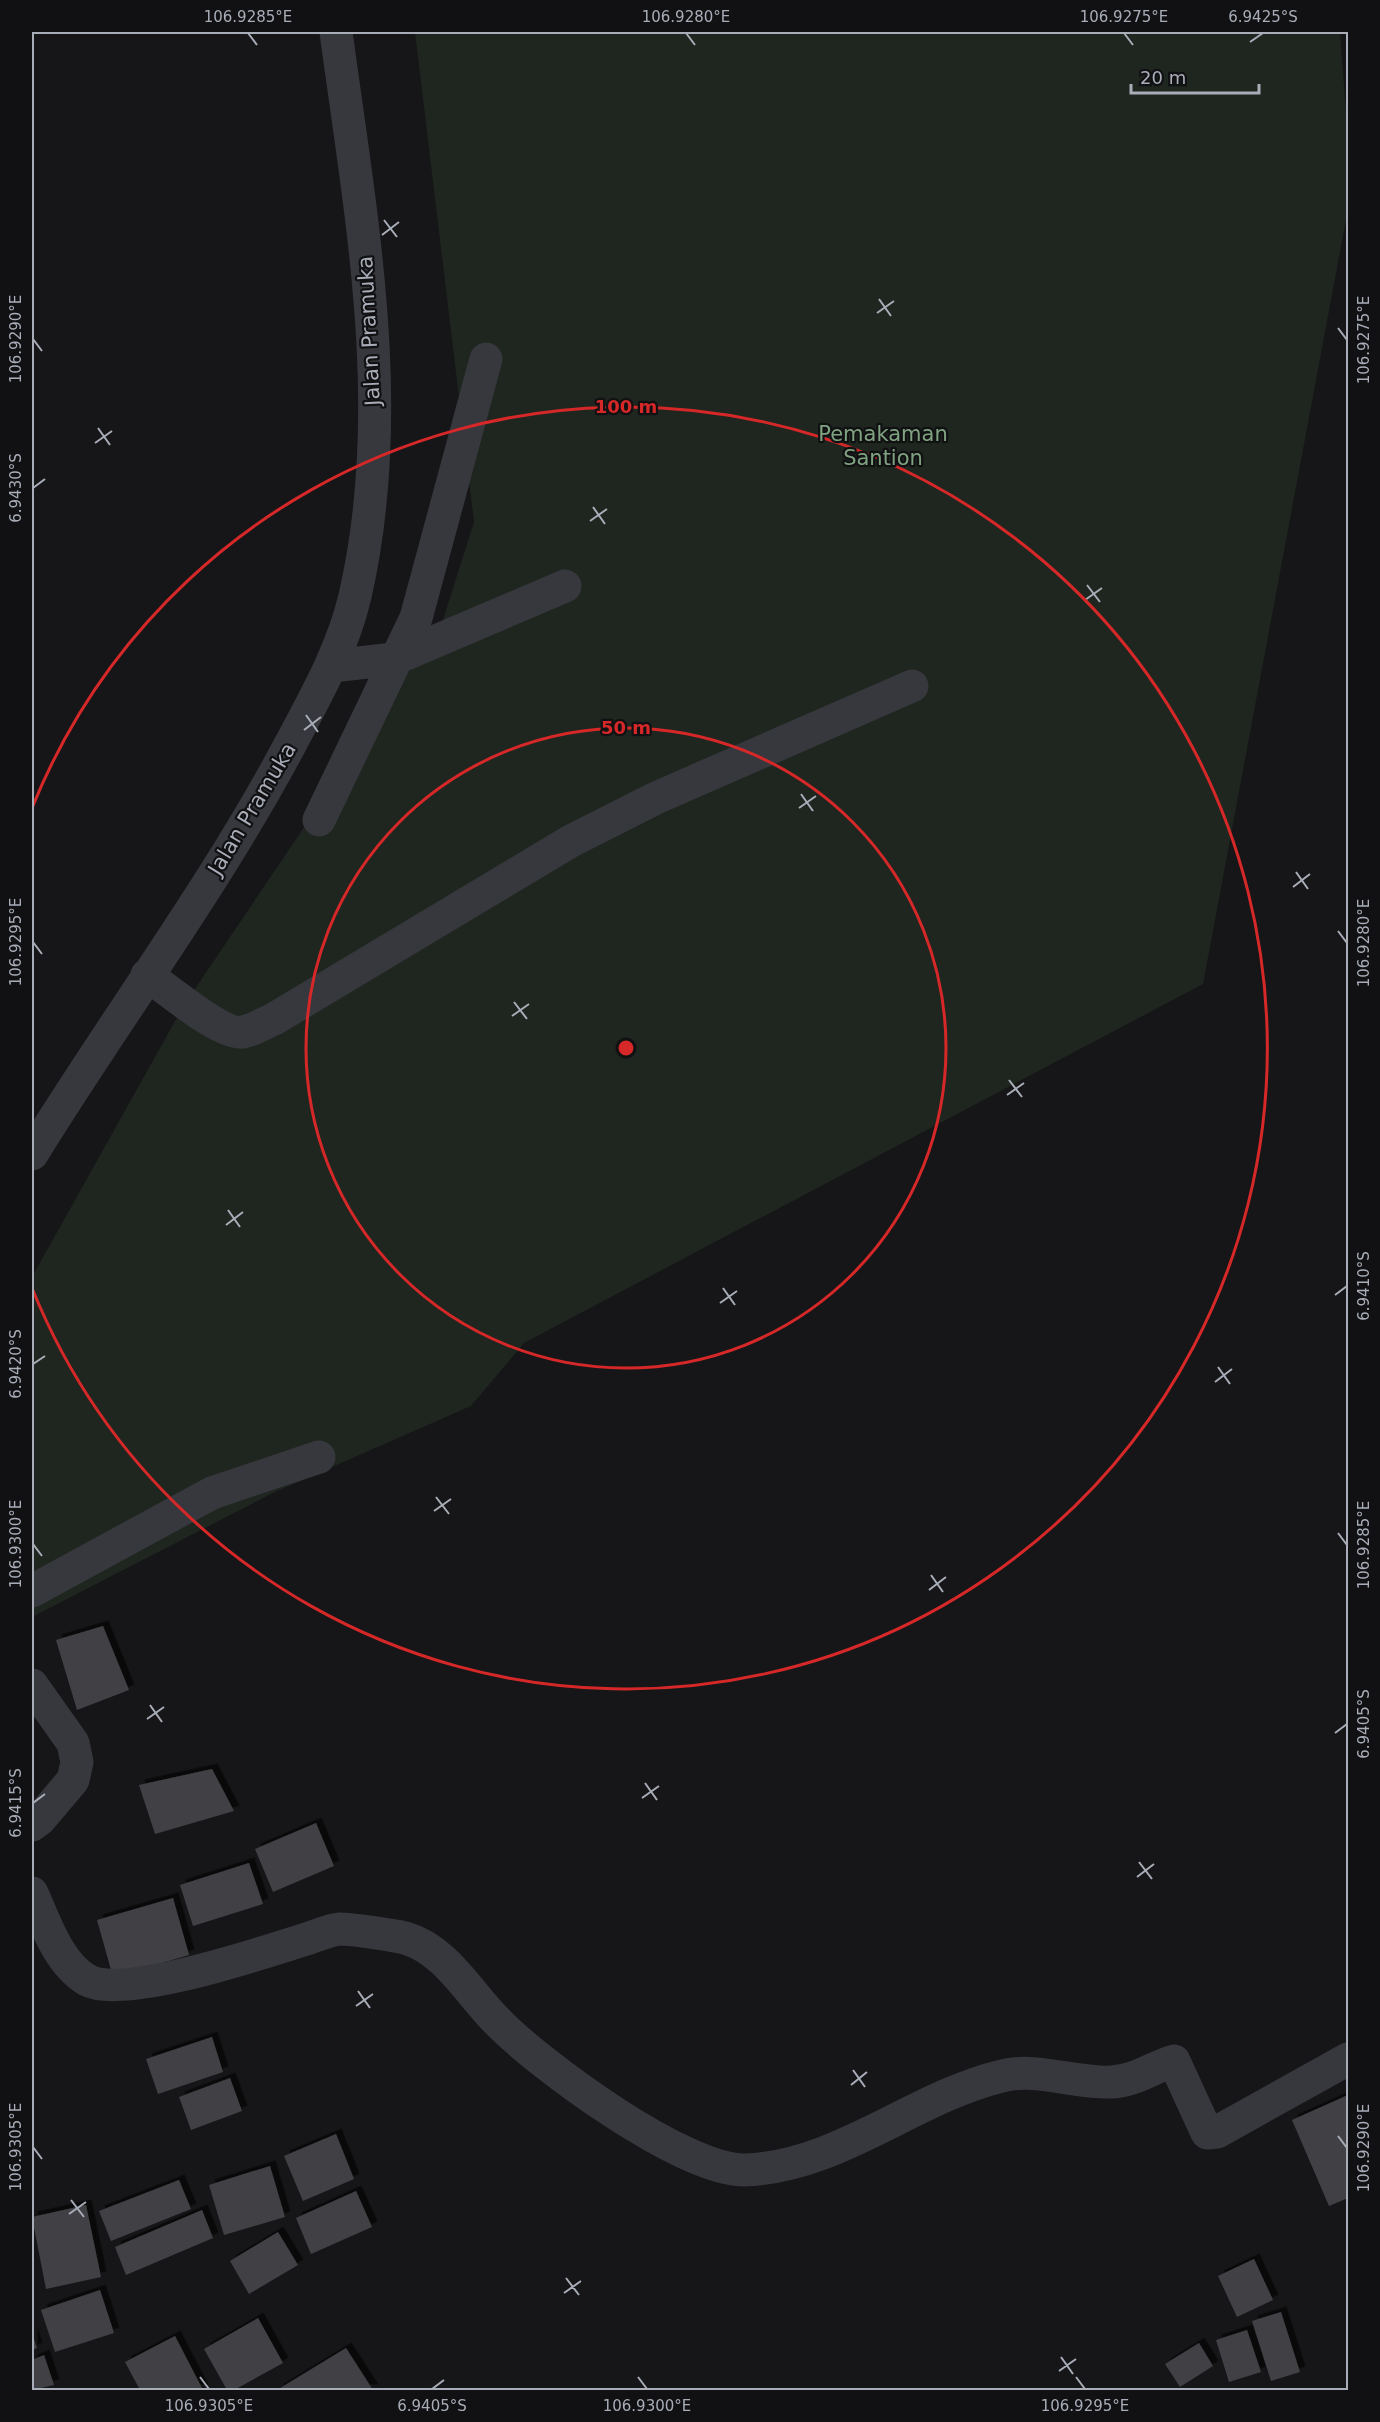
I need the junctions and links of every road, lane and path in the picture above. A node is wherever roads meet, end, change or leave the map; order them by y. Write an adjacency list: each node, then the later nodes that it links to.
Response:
1 (336, 32): 5 (street, Jalan Pramuka)
2 (486, 359): 4 (street)
3 (565, 585): 4 (street)
4 (394, 659): 5 (street); 7 (street)
5 (332, 666): 8 (street, Jalan Pramuka)
6 (912, 686): 8 (street)
7 (319, 820)
8 (147, 975): 9 (street, Jalan Pramuka)
9 (32, 1154)
10 (319, 1456): 11 (street)
11 (32, 1591)
12 (32, 1685): 13 (street)
13 (32, 1825)
14 (32, 1893): 15 (street)
15 (1348, 2059)

